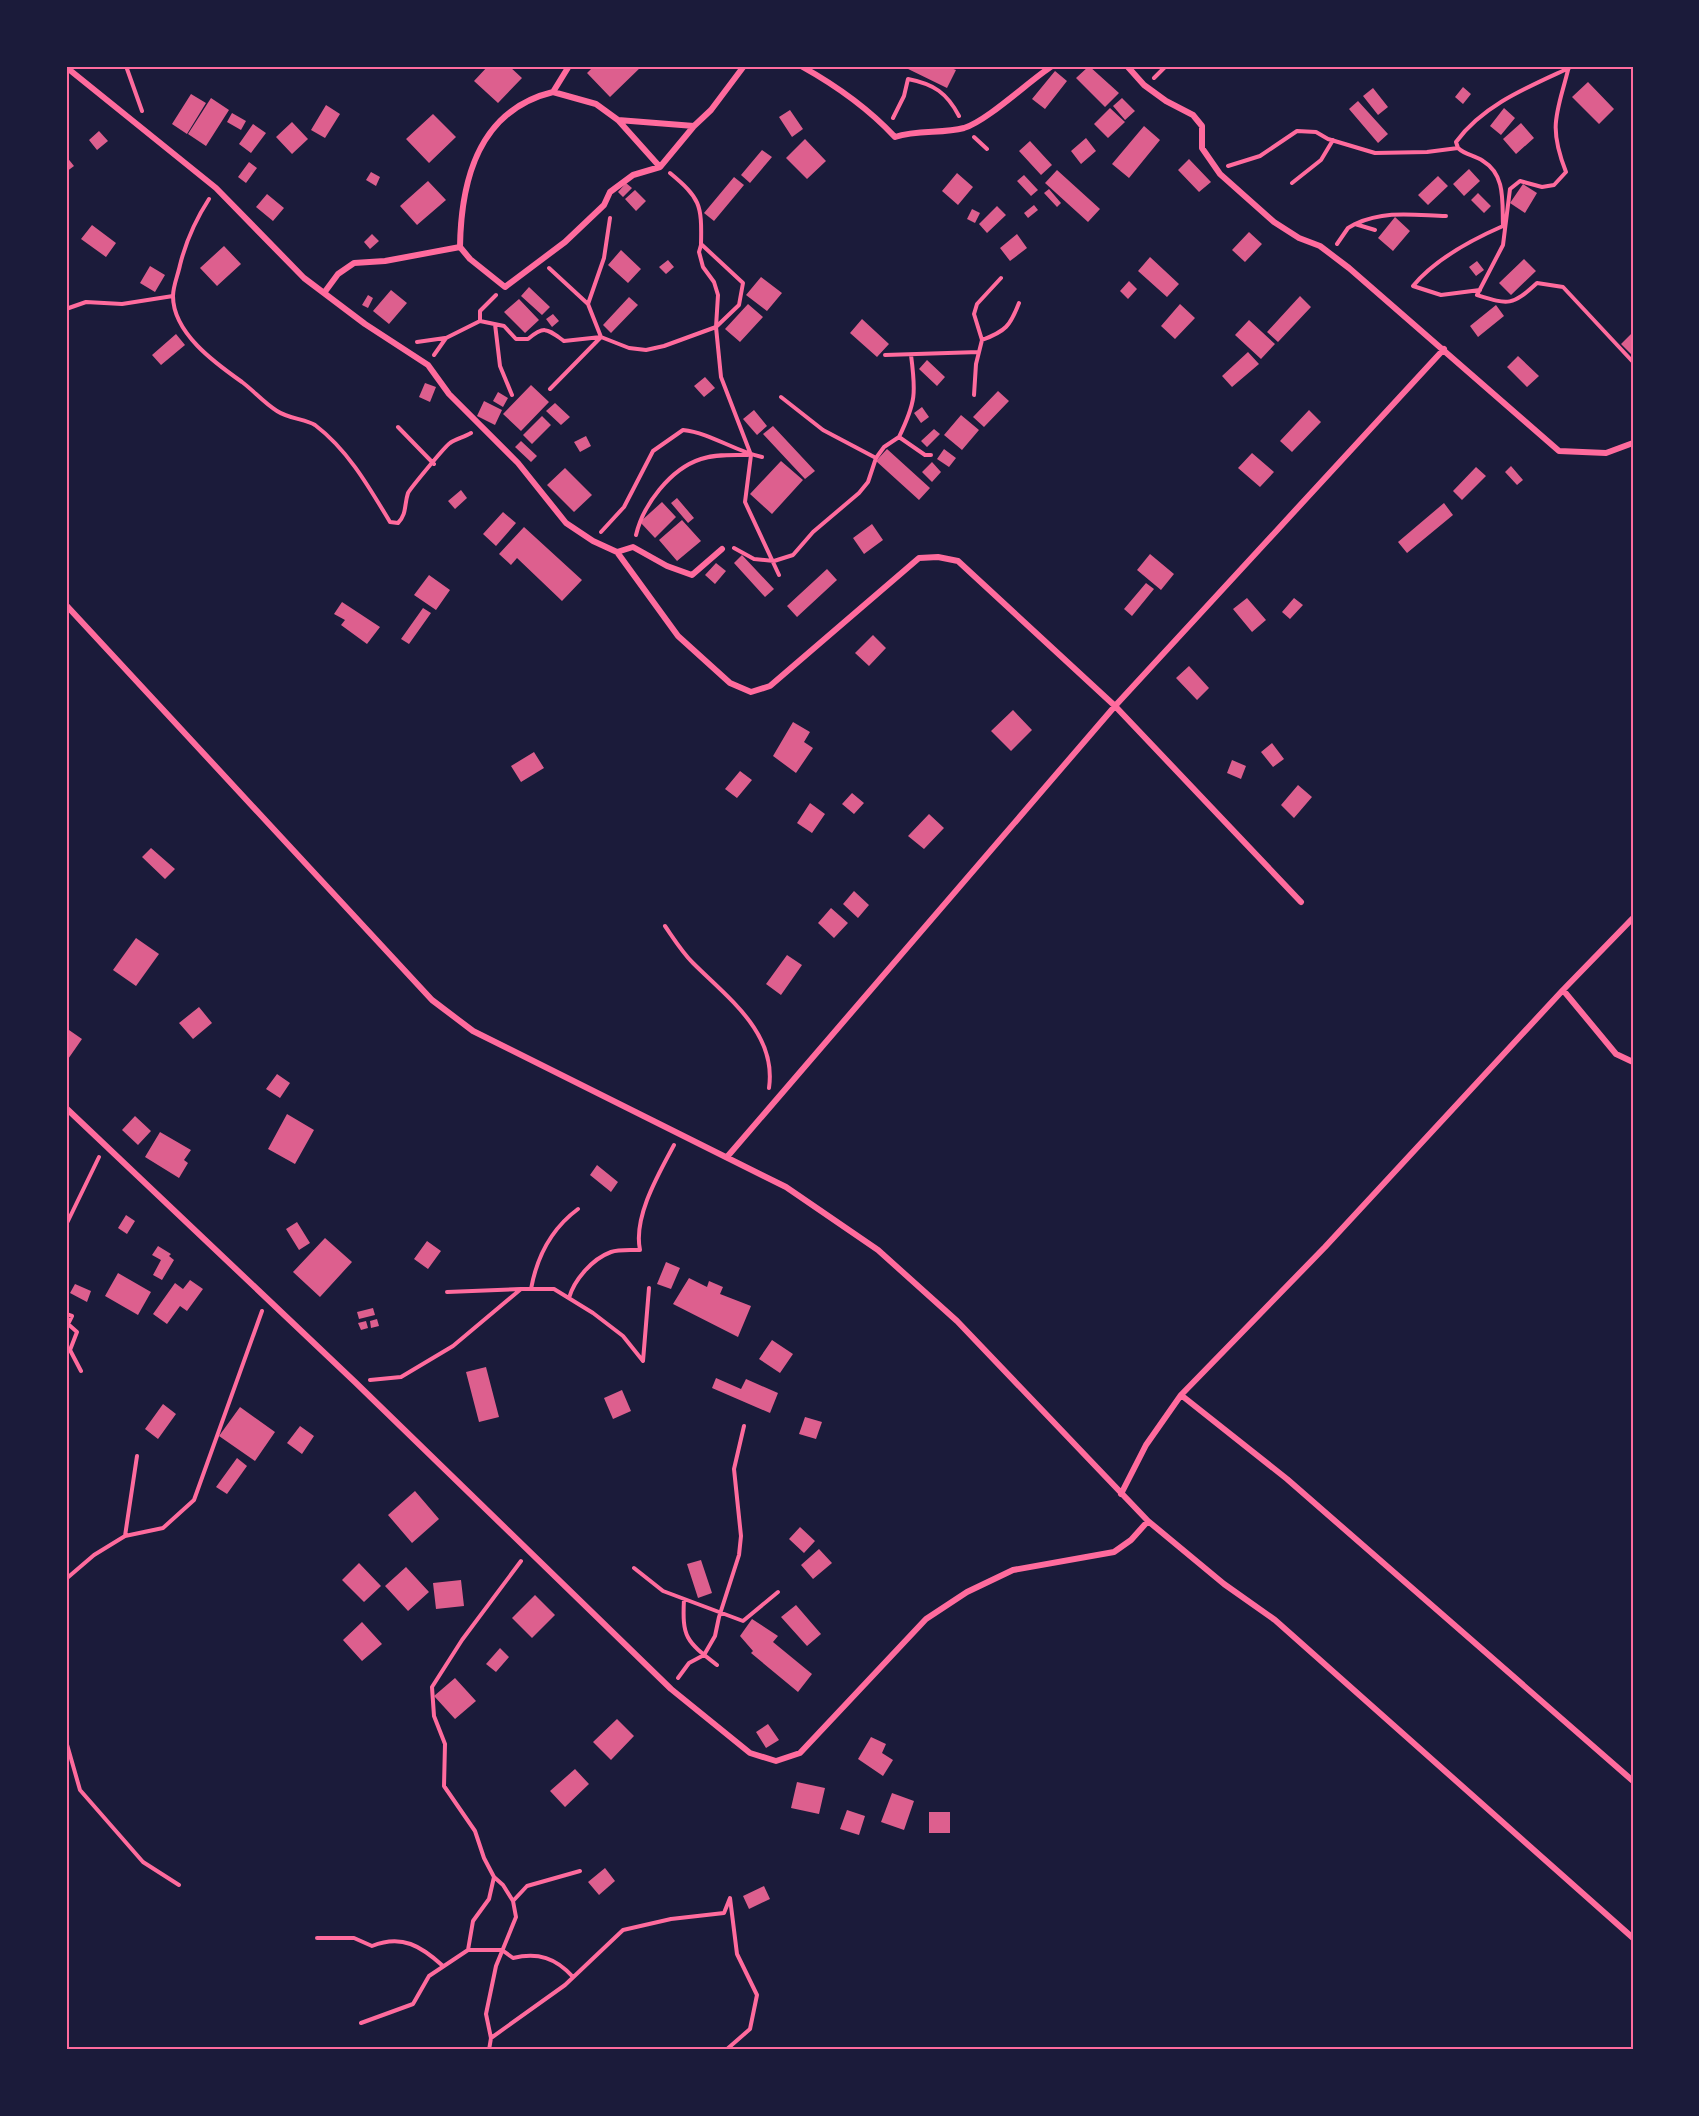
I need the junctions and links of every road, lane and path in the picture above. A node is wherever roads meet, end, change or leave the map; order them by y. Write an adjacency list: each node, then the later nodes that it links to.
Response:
1 (66, 66): 13 (street)
2 (126, 66): 13 (path)
3 (569, 66): 9 (street)
4 (744, 66): 11 (street)
5 (801, 66): 14 (street)
6 (1052, 66): 12 (street)
7 (1127, 66): 18 (street)
8 (1569, 67): 16 (path); 24 (path)
9 (554, 92): 10 (street); 27 (street)
10 (618, 120): 11 (street); 17 (street)
11 (694, 126): 17 (street)
12 (965, 127): 14 (street); 14 (path)
13 (148, 132): 20 (street)
14 (895, 137)
15 (1333, 140): 16 (path); 18 (path); 19 (path)
16 (1458, 148): 24 (path)
17 (660, 167): 21 (street); 26 (path)
18 (1220, 174): 28 (street)
19 (1292, 183)
20 (216, 188): 33 (street); 34 (path)
21 (604, 205): 29 (street); 36 (path)
22 (1446, 216): 23 (path)
23 (1355, 224): 25 (path); 28 (path)
24 (1503, 226): 32 (path); 32 (path)
25 (1375, 230)
26 (701, 244): 40 (path); 40 (path)
27 (460, 247): 31 (street); 33 (street)
28 (1327, 252): 45 (street)
29 (545, 258): 31 (street); 36 (path)
30 (1000, 278): 43 (path)
31 (505, 286): 38 (path)
32 (1480, 290): 49 (path)
33 (324, 293): 44 (street)
34 (173, 296): 37 (path); 63 (path)
35 (1019, 303): 43 (path)
36 (588, 304): 41 (path)
37 (66, 309)
38 (480, 321): 39 (path); 42 (path)
39 (495, 324): 41 (path); 52 (path)
40 (716, 327): 41 (path); 60 (path)
41 (601, 337): 51 (path)
42 (446, 338): 44 (path); 50 (path)
43 (982, 340): 46 (path)
44 (398, 344): 50 (street)
45 (1444, 349): 58 (street); 71 (street)
46 (979, 352): 48 (path); 53 (path)
47 (885, 355): 48 (path)
48 (911, 355): 57 (path)
49 (1633, 362)
50 (426, 368): 56 (street)
51 (550, 389)
52 (512, 395)
53 (974, 395)
54 (781, 398): 62 (path)
55 (398, 428): 63 (path)
56 (483, 428): 63 (path); 64 (street)
57 (899, 437): 59 (path); 62 (path)
58 (1633, 443)
59 (931, 454)
60 (751, 455): 61 (path); 64 (path); 65 (path); 68 (path)
61 (762, 457)
62 (876, 458): 68 (path)
63 (434, 464)
64 (593, 541): 67 (street)
65 (633, 547): 66 (street); 67 (street)
66 (722, 549): 68 (path)
67 (617, 552): 71 (street)
68 (774, 561): 69 (path)
69 (779, 575)
70 (66, 605): 79 (street)
71 (1115, 706): 72 (street); 78 (street)
72 (1301, 902)
73 (1633, 918): 75 (street)
74 (665, 926): 78 (path)
75 (1563, 990): 76 (street); 93 (street)
76 (1633, 1062)
77 (66, 1108): 80 (street)
78 (766, 1111): 81 (street)
79 (681, 1134): 81 (street); 89 (path)
80 (105, 1145): 83 (path); 88 (street)
81 (727, 1157): 96 (street)
82 (578, 1209): 86 (path)
83 (66, 1225)
84 (649, 1288): 89 (path)
85 (521, 1289): 86 (path); 87 (path); 92 (path)
86 (531, 1289): 89 (path)
87 (447, 1292)
88 (266, 1298): 92 (street); 98 (path)
89 (569, 1298)
90 (66, 1314): 91 (path)
91 (81, 1371)
92 (355, 1382): 99 (street)
93 (1181, 1395): 96 (street); 109 (street)
94 (744, 1426): 104 (path)
95 (137, 1456): 98 (path)
96 (1121, 1494): 97 (street)
97 (1148, 1521): 107 (street); 115 (street)
98 (125, 1536): 101 (path)
99 (528, 1551): 107 (street); 111 (path)
100 (634, 1568): 103 (path)
101 (66, 1579)
102 (778, 1592): 104 (path)
103 (684, 1599): 104 (path); 105 (path)
104 (722, 1612): 105 (path)
105 (704, 1655): 106 (path); 107 (path)
106 (717, 1665)
107 (671, 1689)
108 (66, 1741): 112 (path)
109 (1633, 1781)
110 (580, 1871): 113 (path)
111 (494, 1877): 113 (path); 116 (path)
112 (179, 1885)
113 (513, 1901): 117 (path)
114 (317, 1938): 118 (path)
115 (1633, 1938)
116 (468, 1950): 117 (path); 118 (path)
117 (502, 1950): 119 (path); 121 (path)
118 (443, 1966): 120 (path)
119 (573, 1977): 121 (path); 123 (path)
120 (361, 2023)
121 (491, 2038): 122 (path)
122 (489, 2050)
123 (726, 2050)

